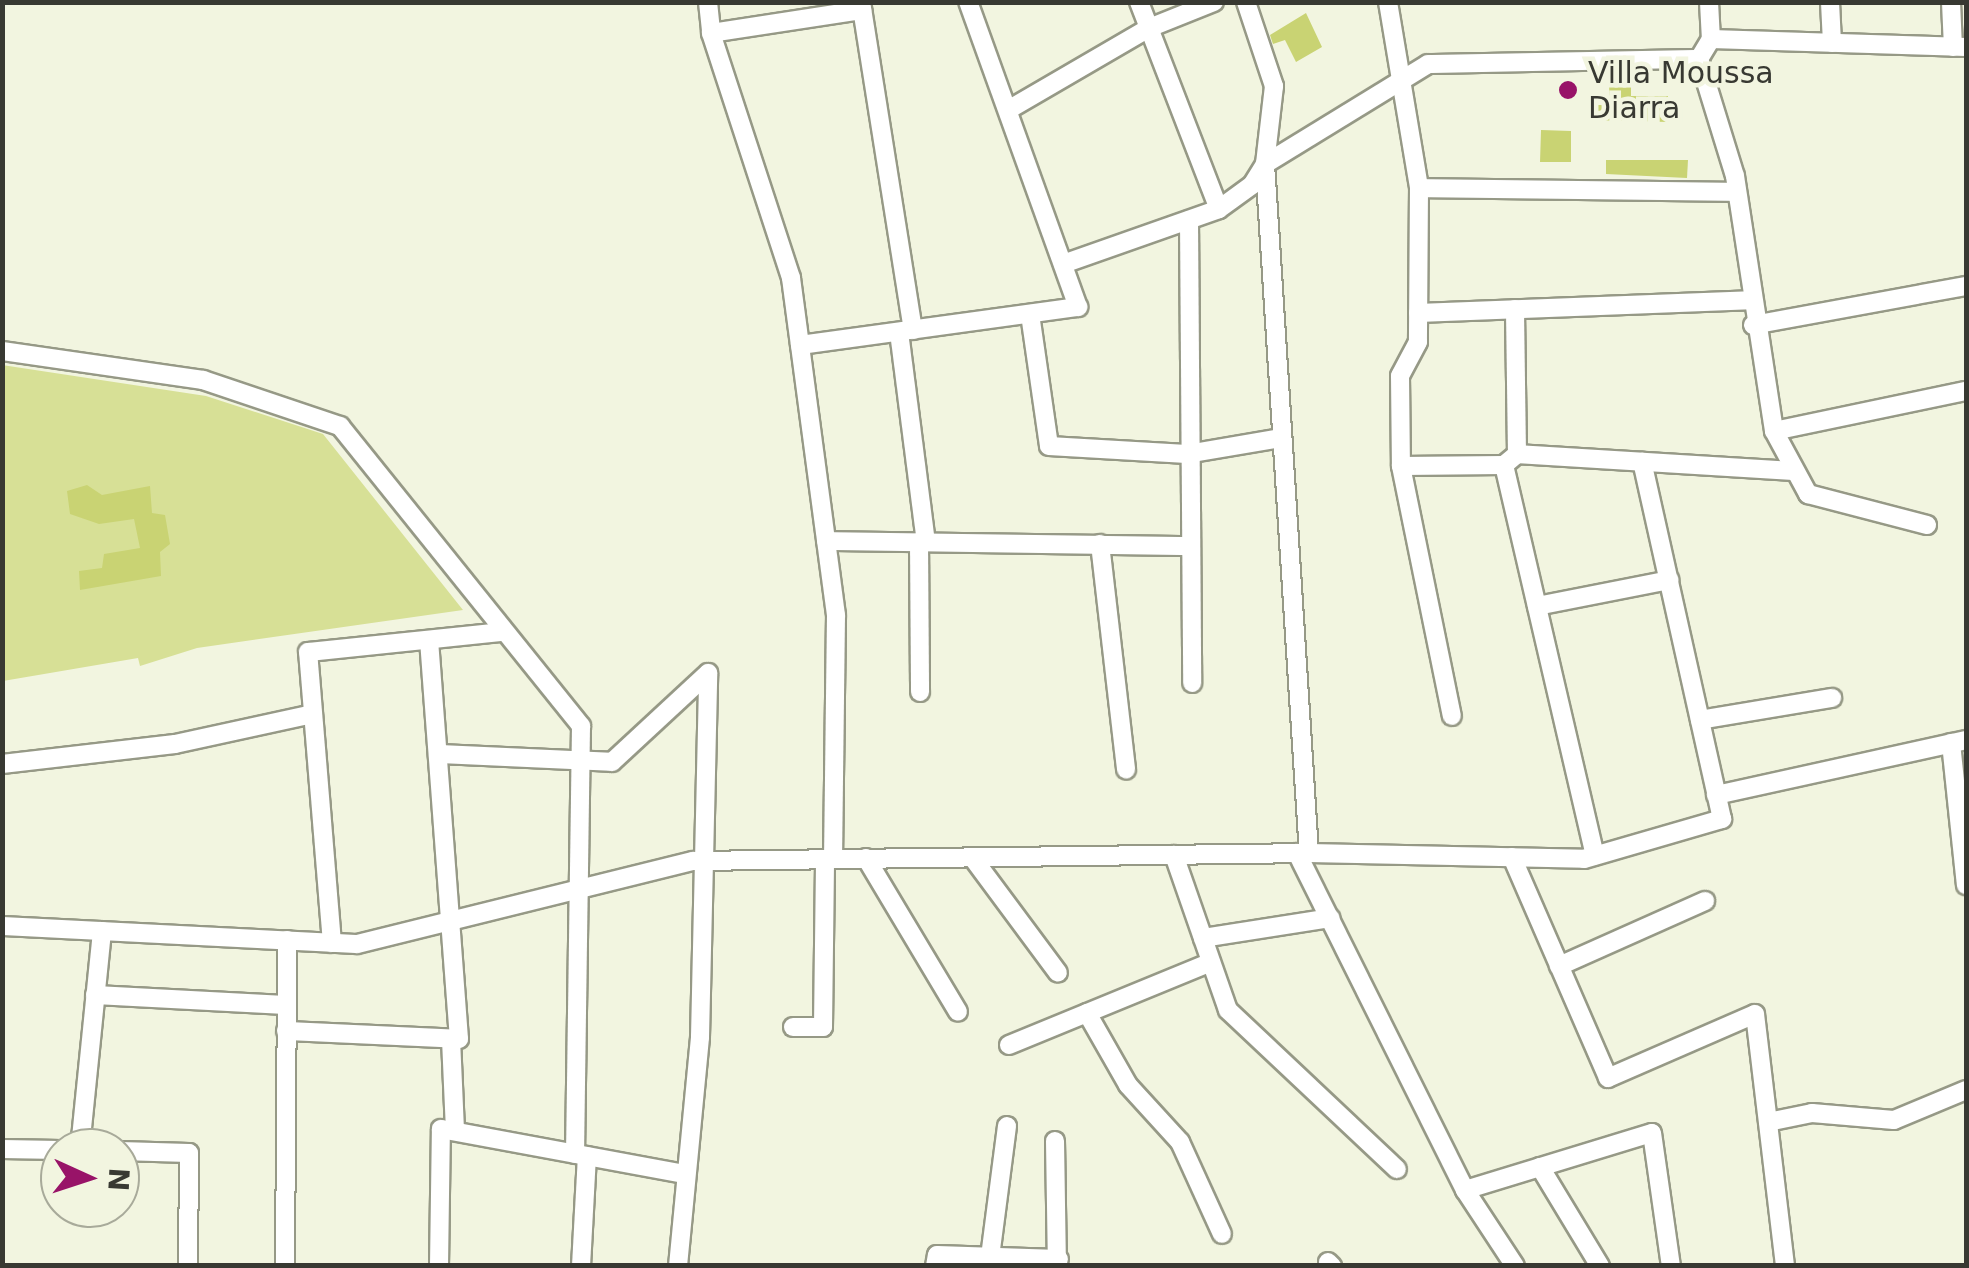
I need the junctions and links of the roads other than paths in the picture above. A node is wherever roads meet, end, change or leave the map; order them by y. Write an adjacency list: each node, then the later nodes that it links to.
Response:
1 (708, 2): 12 (street)
2 (968, 2): 18 (street)
3 (1139, 2): 11 (street)
4 (1214, 2): 11 (street)
5 (1246, 2): 19 (street)
6 (1388, 2): 17 (street)
7 (1709, 2): 13 (street)
8 (1830, 2): 14 (street)
9 (1950, 2): 15 (street)
10 (861, 6): 12 (street); 31 (street)
11 (1149, 28): 18 (street); 22 (street)
12 (711, 33): 32 (street)
13 (1711, 39): 14 (street); 16 (street)
14 (1832, 43): 15 (street)
15 (1960, 47)
16 (1699, 59): 17 (street); 21 (street)
17 (1401, 81): 19 (street); 20 (street)
18 (1008, 110): 24 (street)
19 (1265, 164): 22 (street); 36 (street)
20 (1419, 188): 21 (street); 28 (street)
21 (1737, 192): 26 (street)
22 (1219, 209): 23 (street)
23 (1189, 220): 24 (street); 37 (street)
24 (1062, 264): 29 (street)
25 (1966, 286): 30 (street)
26 (1750, 300): 27 (street); 30 (street)
27 (1515, 309): 28 (street); 38 (street)
28 (1418, 312): 40 (street)
29 (1030, 314): 31 (street); 37 (street)
30 (1753, 325): 35 (street)
31 (906, 331): 32 (street); 44 (street)
32 (800, 345): 43 (street)
33 (2, 351): 49 (street)
34 (1966, 391): 35 (street)
35 (1774, 431): 41 (street)
36 (1282, 438): 37 (street); 63 (street)
37 (1187, 454): 46 (street)
38 (1511, 460): 39 (street); 40 (street); 48 (street)
39 (1642, 462): 41 (street); 47 (street)
40 (1401, 466): 55 (street)
41 (1792, 471): 42 (street)
42 (1927, 524)
43 (826, 541): 44 (street); 69 (street)
44 (922, 542): 45 (street); 52 (street)
45 (1100, 544): 46 (street); 61 (street)
46 (1189, 546): 51 (street)
47 (1669, 580): 48 (street); 56 (street)
48 (1537, 606): 65 (street)
49 (501, 632): 50 (street); 59 (street)
50 (429, 640): 54 (street); 58 (street)
51 (1192, 683)
52 (920, 692)
53 (1832, 698): 56 (street)
54 (313, 714): 60 (street); 80 (street)
55 (1452, 716)
56 (1700, 720): 62 (street)
57 (1959, 742): 62 (street); 71 (street)
58 (438, 754): 59 (street); 75 (street)
59 (580, 760): 70 (street); 72 (street)
60 (2, 764)
61 (1126, 770)
62 (1716, 794): 65 (street)
63 (1303, 853): 64 (street); 68 (street); 74 (street)
64 (1174, 854): 66 (street); 78 (street)
65 (1596, 856): 68 (street)
66 (972, 857): 67 (street); 83 (street)
67 (866, 858): 69 (street); 86 (street)
68 (1512, 858): 82 (street)
69 (829, 859): 70 (street); 88 (street)
70 (704, 860): 72 (street); 104 (street)
71 (1966, 885)
72 (578, 889): 75 (street); 101 (street)
73 (1705, 901): 82 (street)
74 (1330, 918): 78 (street); 105 (street)
75 (450, 921): 80 (street); 90 (street)
76 (2, 926): 77 (street)
77 (102, 931): 79 (street); 84 (street)
78 (1203, 938): 81 (street)
79 (286, 940): 80 (street); 85 (street)
80 (332, 942)
81 (1211, 962): 87 (street); 103 (street)
82 (1559, 966): 93 (street)
83 (1058, 973)
84 (95, 995): 85 (street); 95 (street)
85 (286, 1005): 89 (street)
86 (958, 1012)
87 (1088, 1012): 91 (street); 106 (street)
88 (793, 1028)
89 (286, 1031): 90 (street); 110 (street)
90 (451, 1039): 96 (street)
91 (1009, 1044)
92 (1966, 1090): 93 (street)
93 (1768, 1122): 118 (street)
94 (1007, 1126): 107 (street)
95 (82, 1128)
96 (455, 1132): 101 (street); 111 (street)
97 (1055, 1141): 108 (street)
98 (2, 1148): 99 (street)
99 (40, 1149)
100 (140, 1151): 109 (street)
101 (581, 1155): 104 (street); 112 (street)
102 (1540, 1167): 105 (street); 116 (street); 117 (street)
103 (1398, 1168)
104 (683, 1174): 113 (street)
105 (1465, 1190): 115 (street)
106 (1222, 1234)
107 (990, 1257): 108 (street); 114 (street)
108 (1058, 1262)
109 (188, 1266)
110 (285, 1266)
111 (440, 1266)
112 (581, 1266)
113 (678, 1266)
114 (935, 1266)
115 (1515, 1266)
116 (1600, 1266)
117 (1671, 1266)
118 (1785, 1266)

